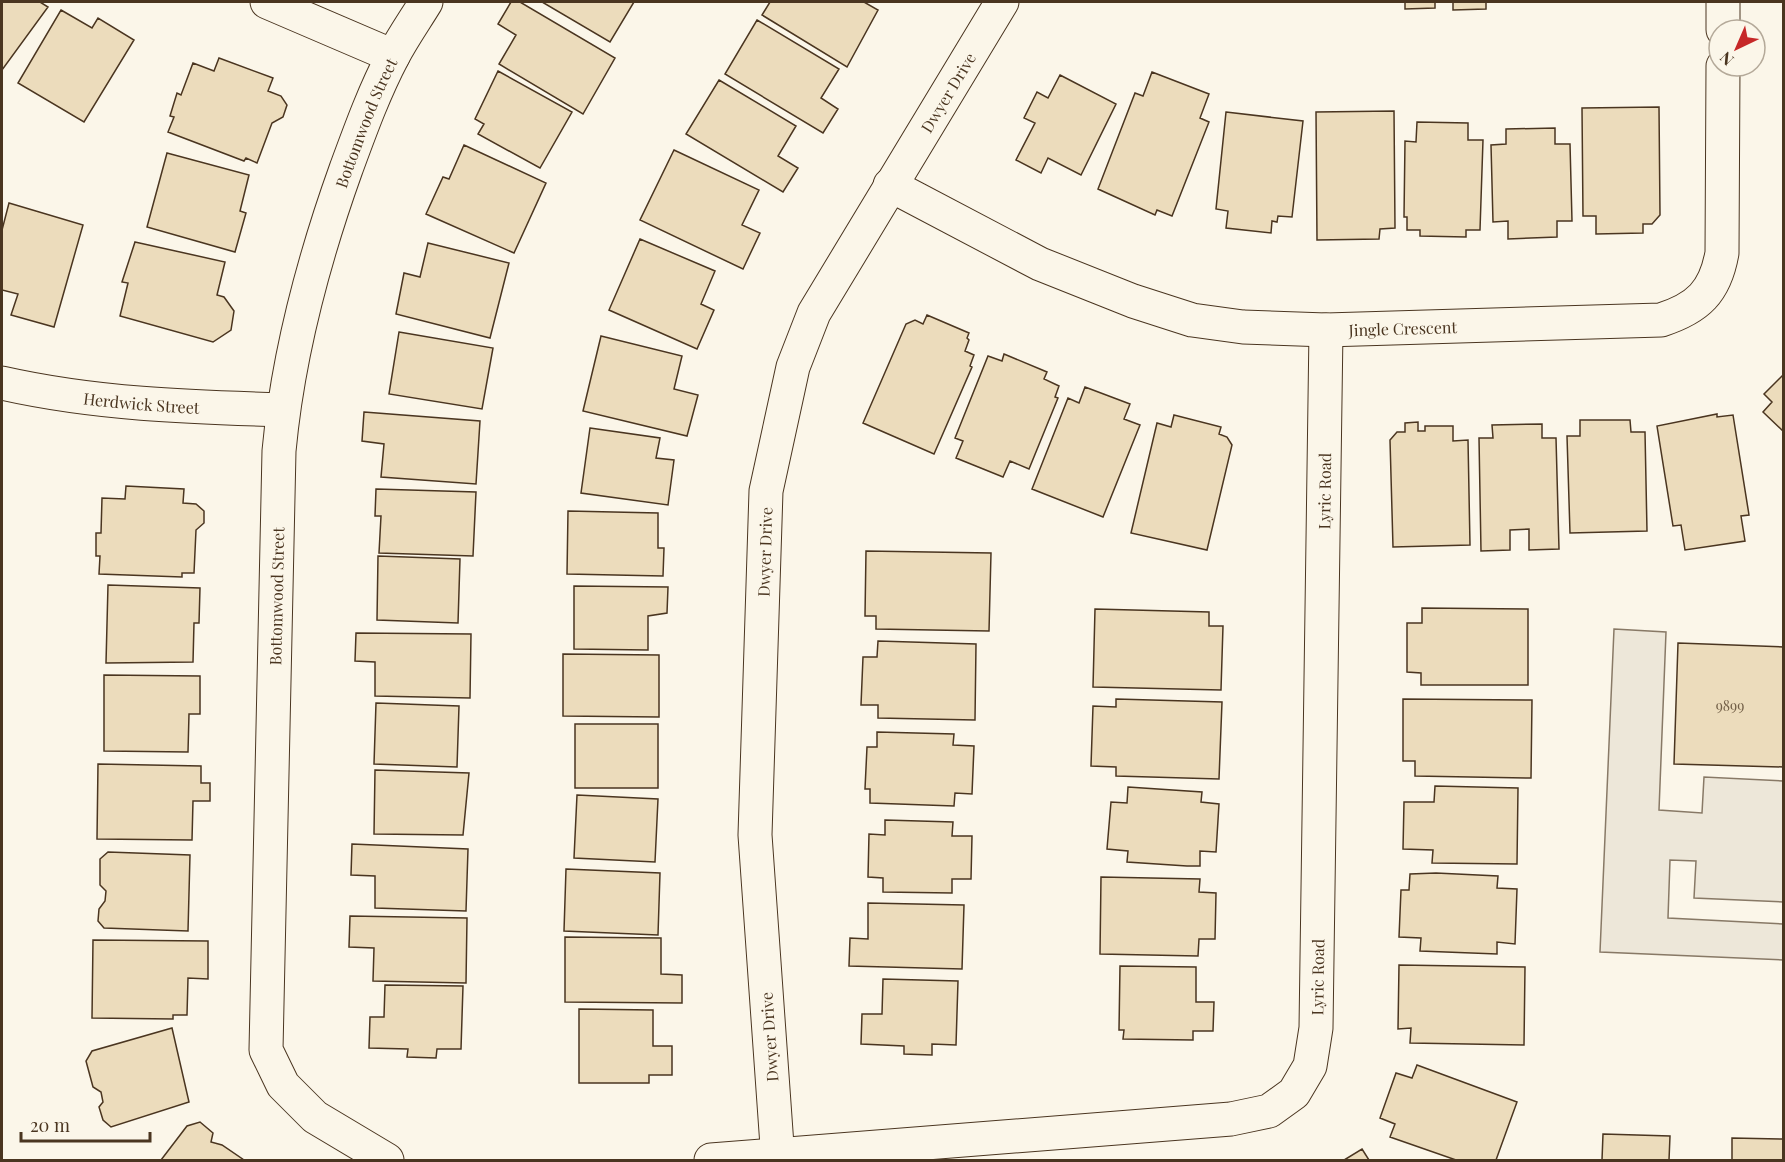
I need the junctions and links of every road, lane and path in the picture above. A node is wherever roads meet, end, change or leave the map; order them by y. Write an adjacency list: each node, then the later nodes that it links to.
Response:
1 (267, 2): 6 (street)
2 (426, 2): 6 (street, Bottomwood Street)
3 (1002, 2): 8 (street, Dwyer Drive)
4 (1723, 2): 5 (street)
5 (1723, 18)
6 (393, 56): 11 (street, Bottomwood Street)
7 (1723, 78): 9 (street, Jingle Crescent)
8 (890, 184): 9 (street, Jingle Crescent); 12 (street, Dwyer Drive)
9 (1326, 330): 12 (street, Lyric Road)
10 (2, 383): 11 (street, Herdwick Street)
11 (283, 410): 13 (street, Bottomwood Street)
12 (777, 1158): 14 (street)
13 (387, 1161)
14 (711, 1161)

